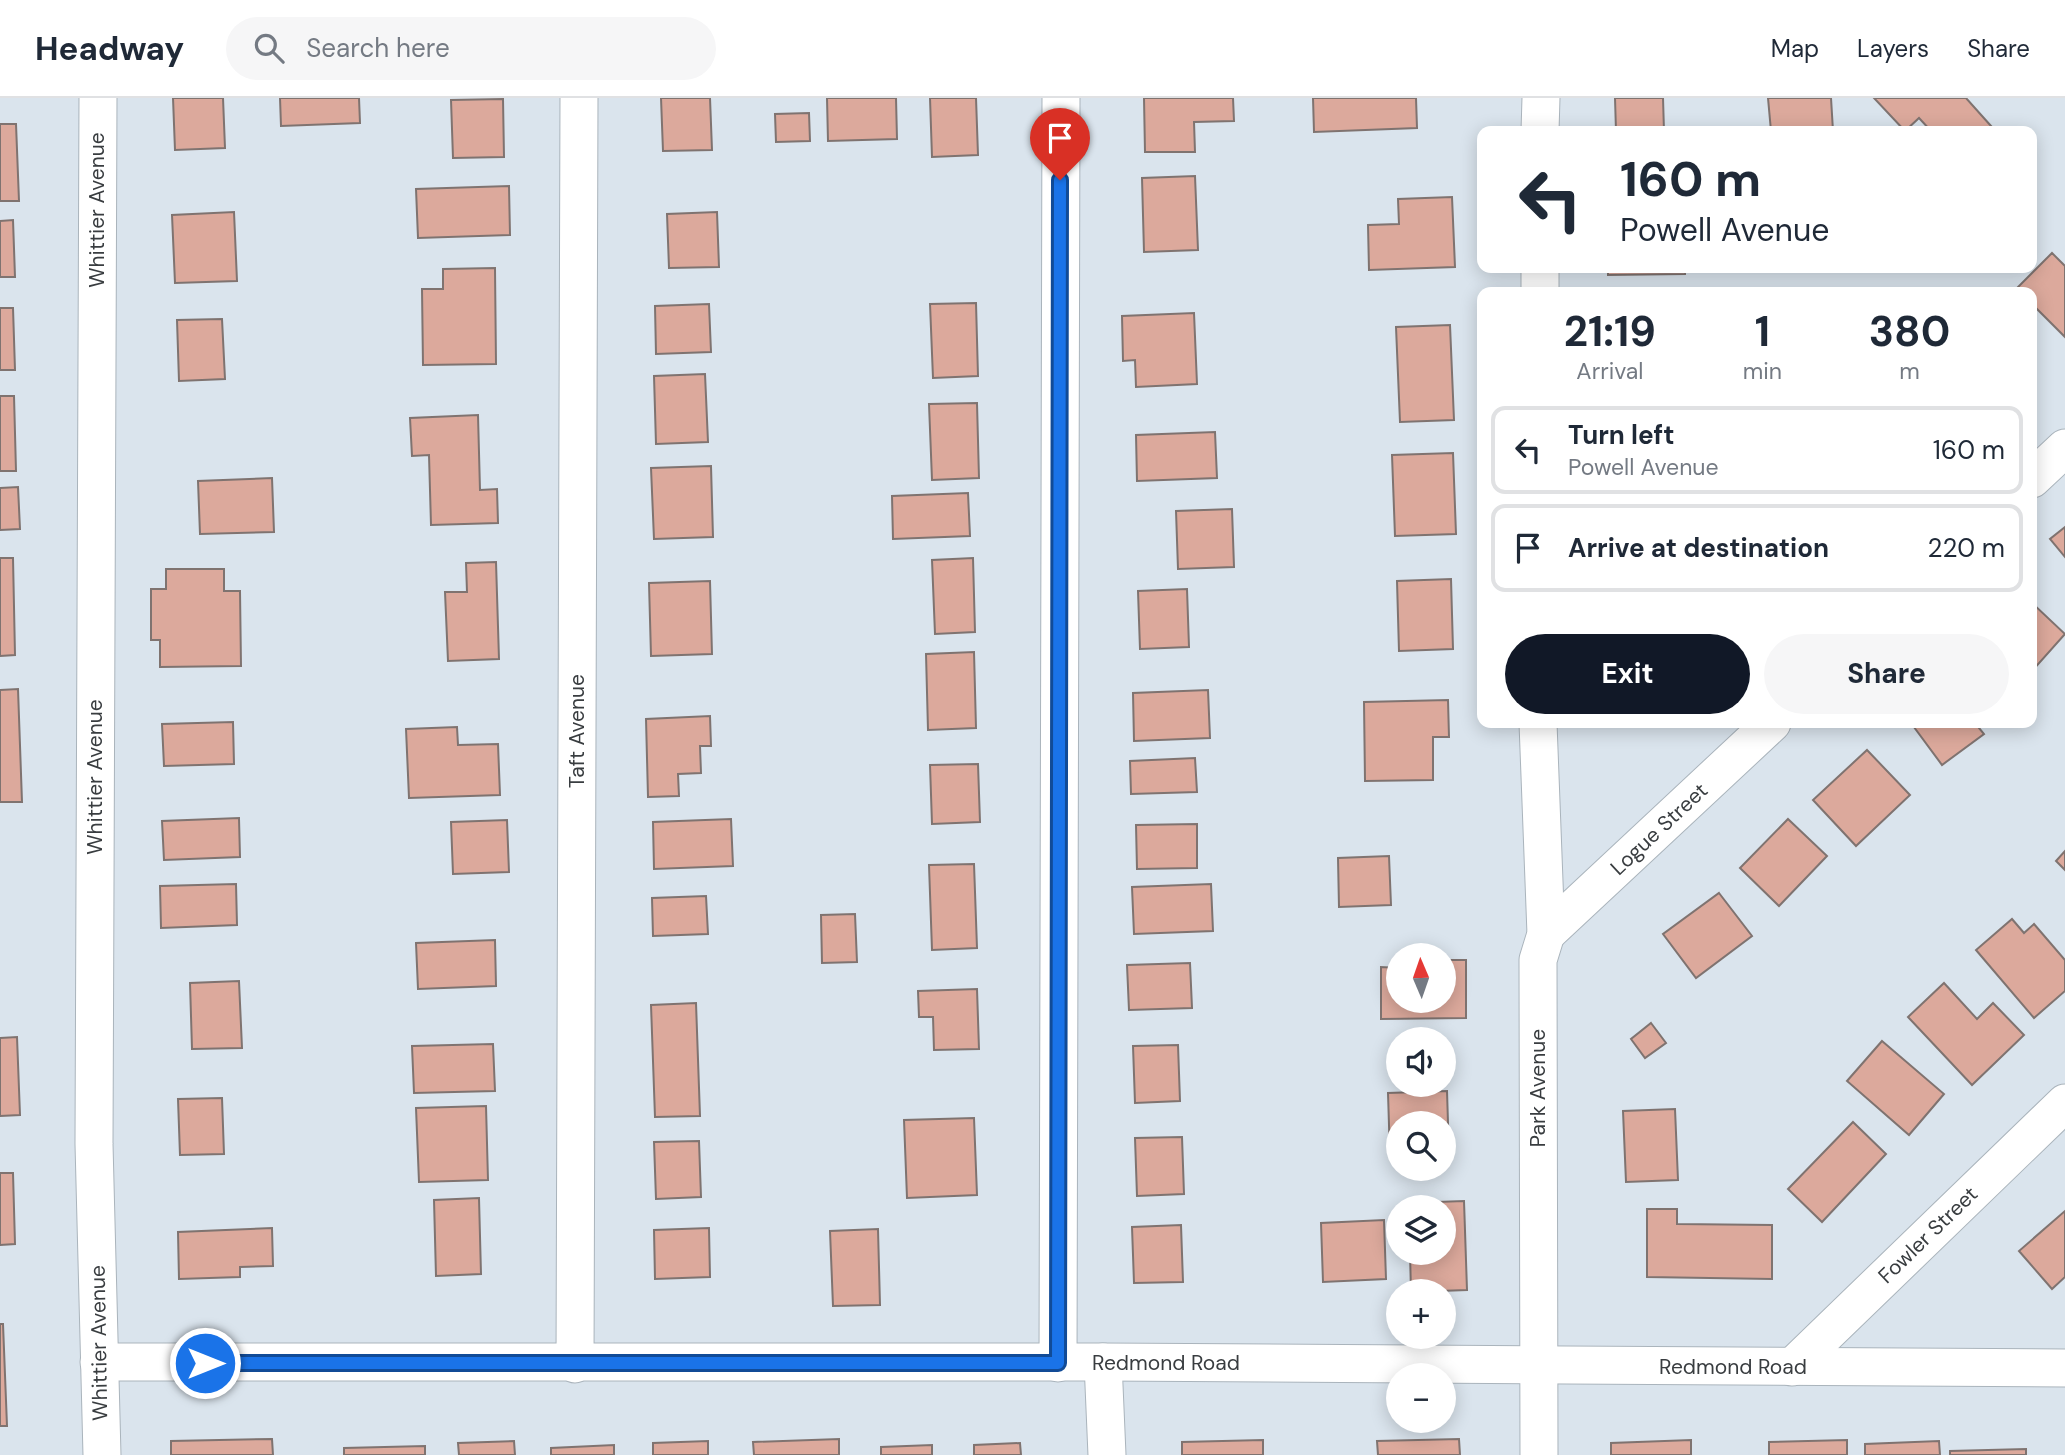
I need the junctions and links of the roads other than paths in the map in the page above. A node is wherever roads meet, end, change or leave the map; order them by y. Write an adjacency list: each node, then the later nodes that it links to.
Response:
1 (98, 98): 12 (street, Whittier Avenue)
2 (579, 98): 15 (street, Taft Avenue)
3 (1060, 98): 14 (street)
4 (1541, 98): 5 (street)
5 (1541, 126)
6 (2065, 448): 7 (street)
7 (2037, 475)
8 (1538, 728): 10 (street, Park Avenue)
9 (1767, 728): 10 (street, Logue Street)
10 (1546, 934): 16 (street, Park Avenue)
11 (2065, 1103): 17 (street, Fowler Street)
12 (99, 1362): 15 (street, Redmond Road); 19 (street, Whittier Avenue)
13 (1104, 1362): 14 (street, Redmond Road); 16 (street, Redmond Road); 20 (street)
14 (1058, 1363): 15 (street, Redmond Road)
15 (575, 1364)
16 (1539, 1366): 17 (street, Redmond Road); 21 (street, Park Avenue)
17 (1792, 1367): 18 (street, Redmond Road)
18 (2065, 1368)
19 (102, 1455)
20 (1107, 1455)
21 (1539, 1455)

